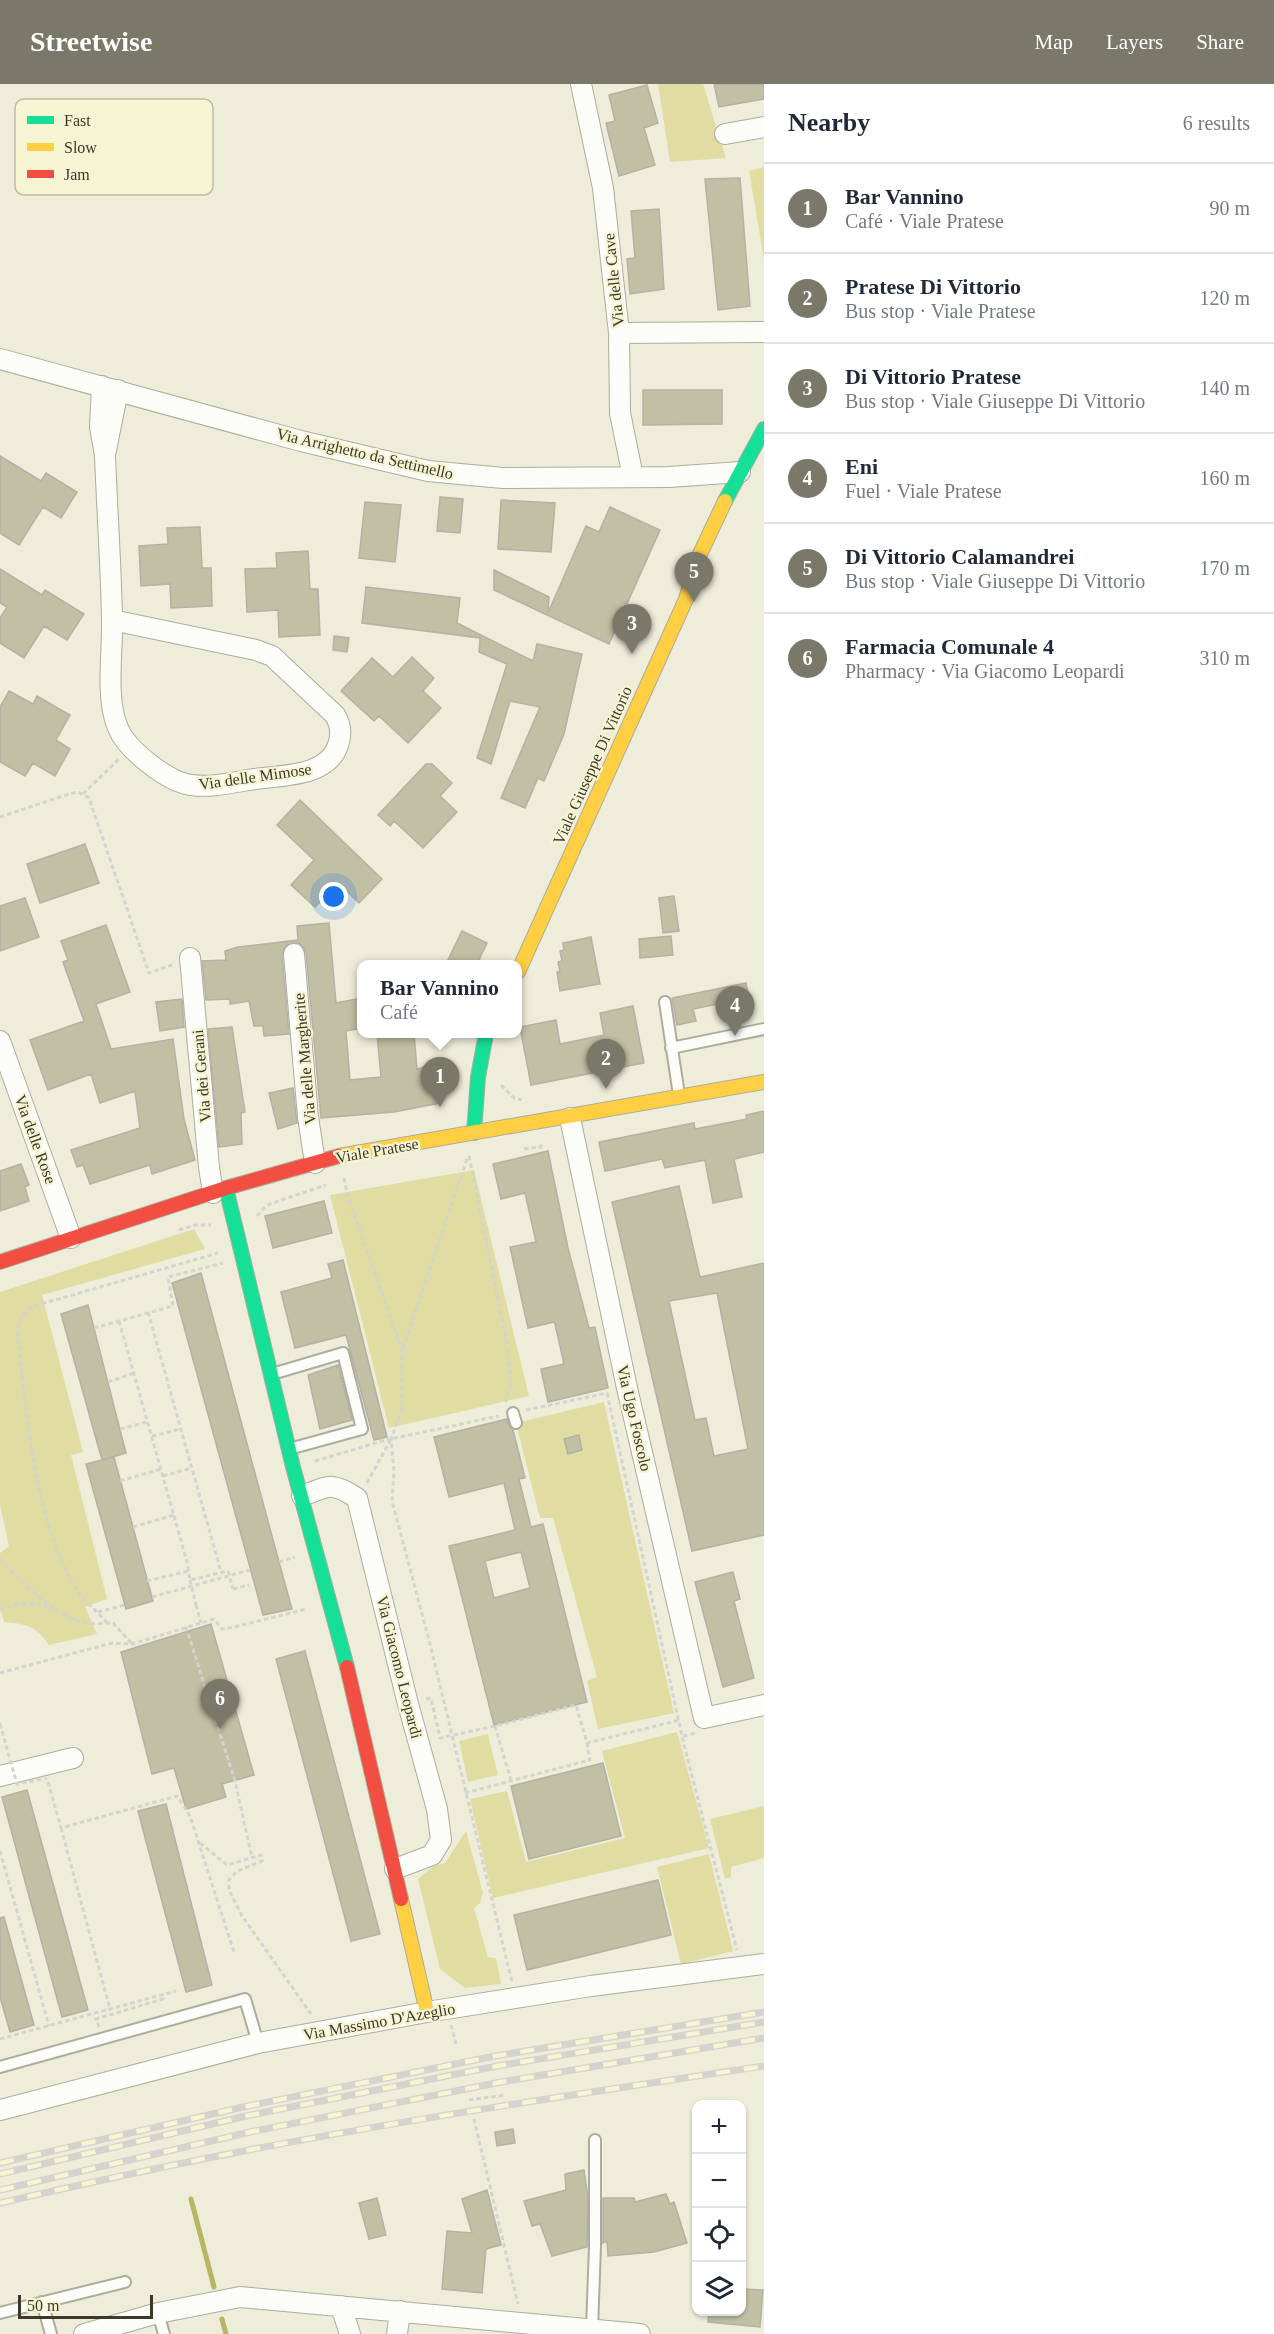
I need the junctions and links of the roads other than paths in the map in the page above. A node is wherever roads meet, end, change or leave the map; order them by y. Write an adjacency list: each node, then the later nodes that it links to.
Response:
1 (581, 84): 5 (street, Via delle Cave)
2 (764, 127): 3 (street)
3 (725, 134)
4 (764, 332): 5 (street)
5 (619, 333): 10 (street, Via delle Cave)
6 (0, 359): 7 (street, Via Arrighetto da Settimello)
7 (110, 388): 10 (street, Via Arrighetto da Settimello); 13 (street, Via delle Mimose)
8 (764, 429): 9 (main road, Viale Giuseppe Di Vittorio)
9 (748, 472): 10 (street, Via Arrighetto da Settimello); 11 (main road, Viale Giuseppe Di Vittorio)
10 (633, 477)
11 (692, 574): 12 (main road, Viale Giuseppe Di Vittorio); 16 (main road, Viale Giuseppe Di Vittorio)
12 (672, 591)
13 (112, 620): 13 (street, Via delle Mimose)
14 (294, 954): 26 (street, Via delle Margherite)
15 (190, 958): 27 (street, Via dei Gerani)
16 (522, 963)
17 (665, 1002): 21 (lane)
18 (764, 1029): 21 (lane)
19 (485, 1038): 25 (main road)
20 (0, 1041): 28 (street, Via delle Rose)
21 (671, 1047): 23 (lane)
22 (764, 1082): 23 (main road, Viale Pratese)
23 (679, 1098): 24 (main road, Viale Pratese)
24 (570, 1118): 25 (main road, Viale Pratese); 33 (street, Via Ugo Foscolo)
25 (474, 1133): 26 (main road, Viale Pratese)
26 (315, 1163): 27 (main road, Viale Pratese)
27 (220, 1190): 28 (main road, Viale Pratese); 30 (main road)
28 (71, 1238): 29 (main road, Viale Pratese)
29 (0, 1262)
30 (271, 1374): 31 (main road); 31 (lane)
31 (289, 1449): 32 (main road)
32 (302, 1496): 36 (main road); 36 (street, Via Giacomo Leopardi)
33 (764, 1705)
34 (73, 1758): 35 (street)
35 (0, 1776)
36 (395, 1869): 38 (main road)
37 (764, 1964): 38 (street, Via Massimo D'Azeglio)
38 (427, 2012): 39 (street, Via Massimo D'Azeglio)
39 (258, 2043): 40 (lane); 41 (street, Via Massimo D'Azeglio)
40 (0, 2067)
41 (0, 2110)
42 (595, 2140): 49 (lane)
43 (125, 2282): 44 (lane)
44 (42, 2302): 47 (lane); 50 (lane)
45 (341, 2306): 46 (street); 48 (street); 53 (street)
46 (400, 2311): 49 (street); 54 (street)
47 (0, 2313)
48 (158, 2313): 51 (street); 52 (lane)
49 (592, 2330): 55 (street)
50 (51, 2334)
51 (84, 2334)
52 (164, 2334)
53 (350, 2334)
54 (397, 2334)
55 (640, 2334)

